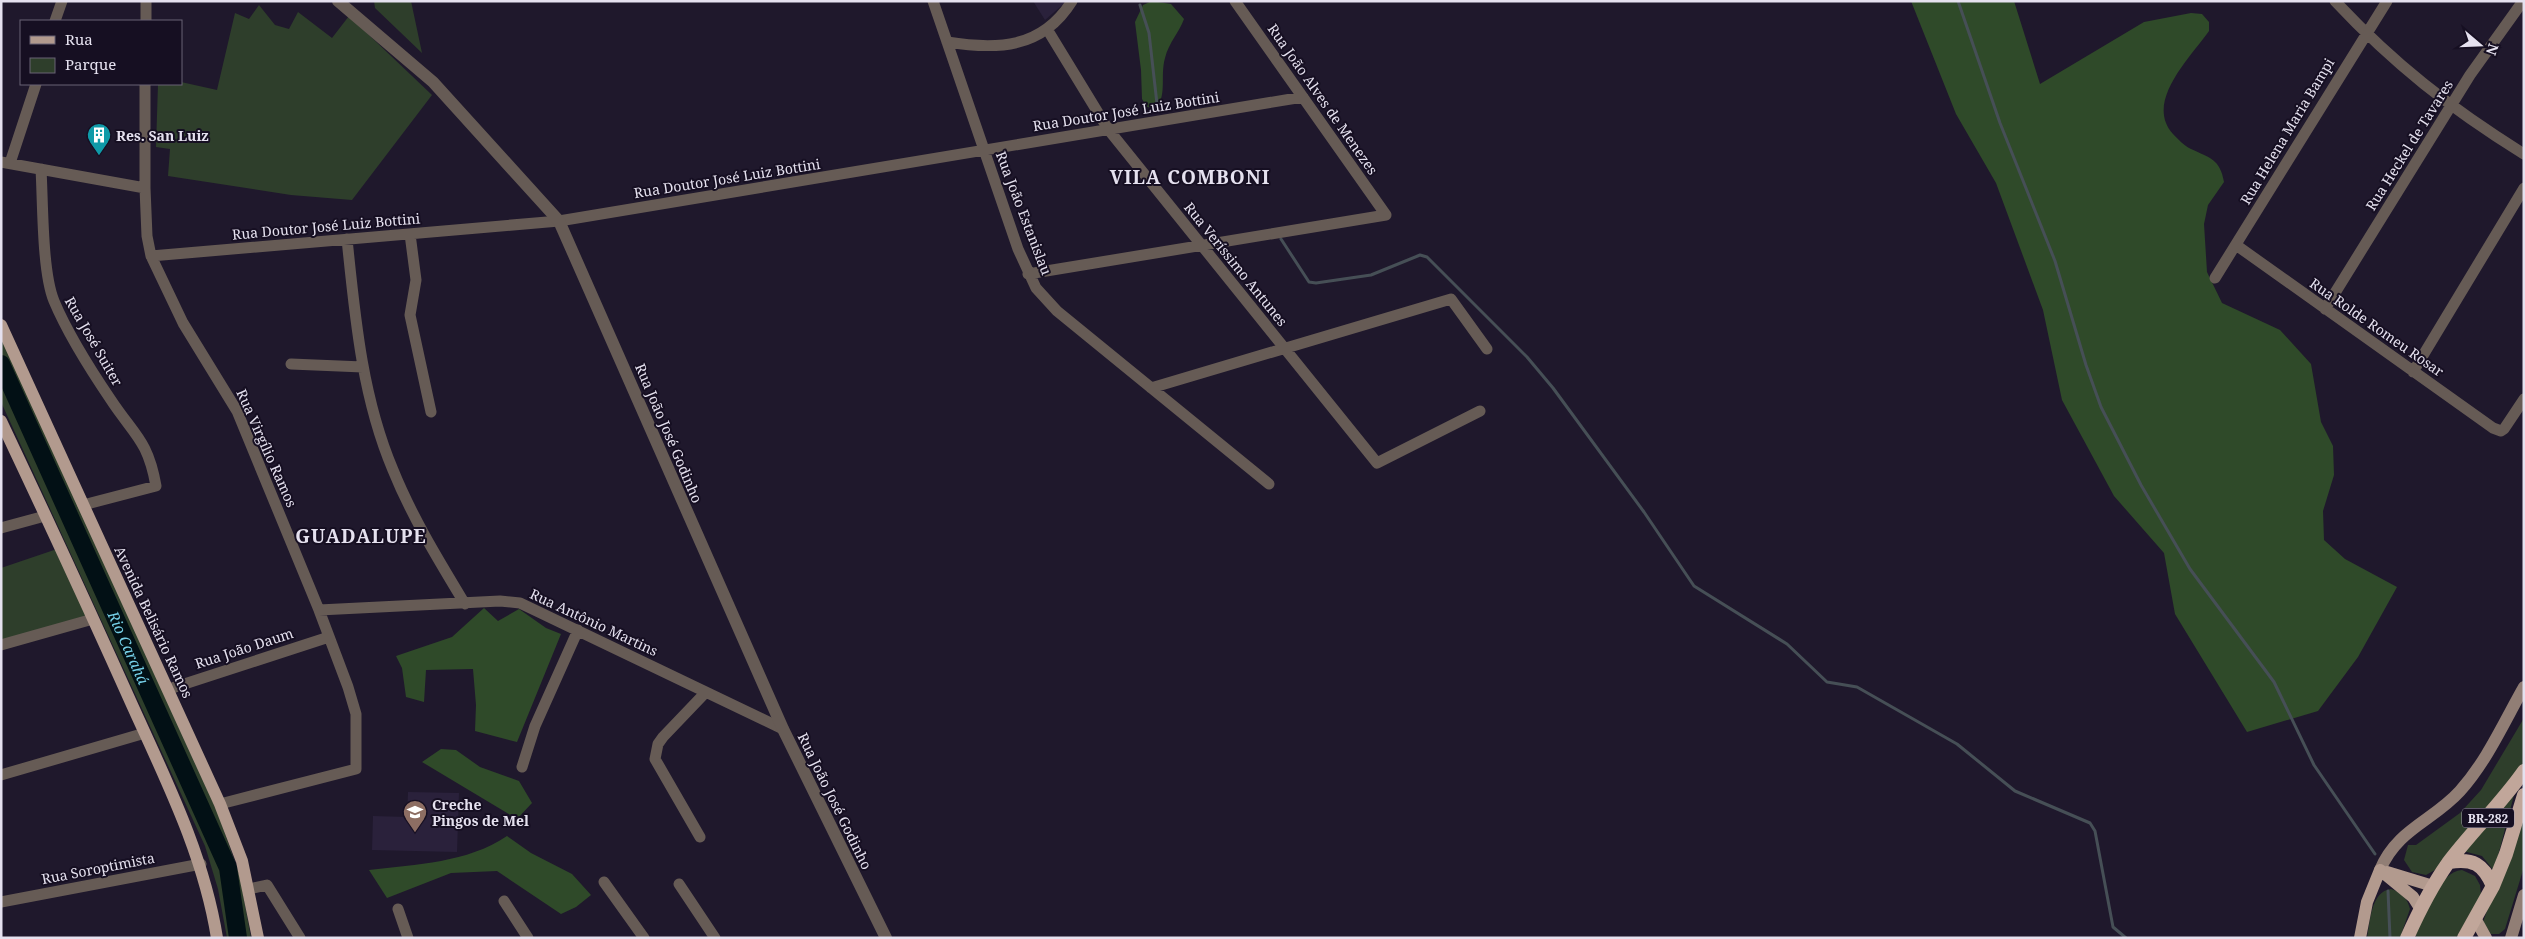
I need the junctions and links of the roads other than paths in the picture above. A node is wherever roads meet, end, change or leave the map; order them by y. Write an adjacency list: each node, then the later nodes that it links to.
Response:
1 (62, 1): 10 (street)
2 (146, 1): 11 (street)
3 (338, 1): 26 (street, Rua João José Godinho)
4 (933, 1): 14 (street, Rua João Estanislau)
5 (1072, 1): 12 (street)
6 (1235, 1): 17 (street, Rua João Alves de Menezes)
7 (2335, 1): 13 (street)
8 (2386, 1): 13 (street, Rua Helena Maria Bampi)
9 (2523, 1): 18 (street, Rua Heckel de Tavares)
10 (56, 20)
11 (146, 20)
12 (1047, 29): 14 (street); 19 (street, Rua Veríssimo Antunes)
13 (2365, 34): 18 (street); 30 (street, Rua Helena Maria Bampi)
14 (947, 42): 20 (street, Rua João Estanislau)
15 (36, 85): 22 (street)
16 (145, 85): 24 (street, Rua Virgílio Ramos)
17 (1303, 97): 19 (street, Rua Doutor José Luiz Bottini); 29 (street, Rua João Alves de Menezes)
18 (2450, 106): 21 (street); 34 (street, Rua Heckel de Tavares)
19 (1108, 130): 20 (street, Rua Doutor José Luiz Bottini); 29 (street, Rua Veríssimo Antunes)
20 (984, 150): 26 (street, Rua Doutor José Luiz Bottini); 32 (street, Rua João Estanislau)
21 (2524, 154)
22 (6, 162): 23 (street)
23 (41, 169): 24 (street); 48 (street, Rua José Suiter)
24 (144, 188): 31 (street, Rua Virgílio Ramos)
25 (2524, 188): 40 (street)
26 (559, 221): 27 (street, Rua Doutor José Luiz Bottini); 60 (street, Rua João José Godinho)
27 (410, 234): 28 (street, Rua Doutor José Luiz Bottini); 44 (street)
28 (347, 239): 31 (street, Rua Doutor José Luiz Bottini); 39 (street)
29 (1202, 245): 32 (street); 36 (street, Rua Veríssimo Antunes)
30 (2236, 245): 33 (street, Rua Helena Maria Bampi); 34 (street, Rua Rolde Romeu Rosar)
31 (151, 256): 52 (street, Rua Virgílio Ramos)
32 (1028, 274): 41 (street, Rua João Estanislau)
33 (2215, 278)
34 (2325, 309): 40 (street, Rua Rolde Romeu Rosar)
35 (1, 326): 48 (main road, Avenida Belisário Ramos)
36 (1285, 348): 37 (street); 41 (street); 43 (street, Rua Veríssimo Antunes)
37 (1487, 349)
38 (291, 364): 39 (street)
39 (363, 367): 51 (street)
40 (2413, 372): 42 (street, Rua Rolde Romeu Rosar)
41 (1151, 388): 47 (street, Rua João Estanislau)
42 (2524, 399)
43 (1480, 411)
44 (431, 412)
45 (1, 421): 46 (main road)
46 (5, 438): 49 (main road)
47 (1269, 484)
48 (83, 505): 58 (main road, Avenida Belisário Ramos)
49 (45, 516): 50 (street); 53 (main road)
50 (1, 528)
51 (465, 604): 52 (street, Rua Antônio Martins); 54 (street, Rua Antônio Martins)
52 (319, 610): 55 (street, Rua Virgílio Ramos)
53 (94, 619): 56 (street); 61 (main road)
54 (578, 630): 59 (street, Rua Antônio Martins); 62 (street)
55 (330, 637): 58 (street, Rua João Daum); 66 (street, Rua Virgílio Ramos)
56 (1, 645)
57 (2524, 687): 70 (main road)
58 (169, 689): 66 (main road, Avenida Belisário Ramos)
59 (706, 692): 60 (street, Rua Antônio Martins); 67 (street)
60 (783, 729): 89 (street, Rua João José Godinho)
61 (145, 733): 64 (street); 69 (main road)
62 (522, 767)
63 (2524, 771): 68 (highway, BR-282)
64 (1, 775)
65 (2524, 795): 74 (highway, BR-282)
66 (220, 804): 75 (main road, Avenida Belisário Ramos)
67 (700, 837)
68 (2449, 862): 73 (highway, BR-282); 74 (highway)
69 (201, 864): 78 (street, Rua Soroptimista); 82 (main road)
70 (2380, 870): 73 (main road); 79 (main road); 90 (main road)
71 (604, 882): 87 (street)
72 (679, 884): 88 (street)
73 (2433, 886): 79 (highway, BR-282)
74 (2493, 886): 81 (highway, BR-282)
75 (249, 889): 83 (main road, Avenida Belisário Ramos); 84 (street)
76 (2524, 895): 94 (main road)
77 (504, 901): 86 (street)
78 (1, 902)
79 (2420, 908): 91 (highway, BR-282)
80 (398, 909): 85 (street)
81 (2476, 920): 92 (highway, BR-282); 93 (main road)
82 (217, 938)
83 (258, 938)
84 (300, 938)
85 (408, 938)
86 (528, 938)
87 (644, 938)
88 (715, 938)
89 (886, 938)
90 (2360, 938)
91 (2407, 938)
92 (2464, 938)
93 (2486, 938)
94 (2512, 938)

